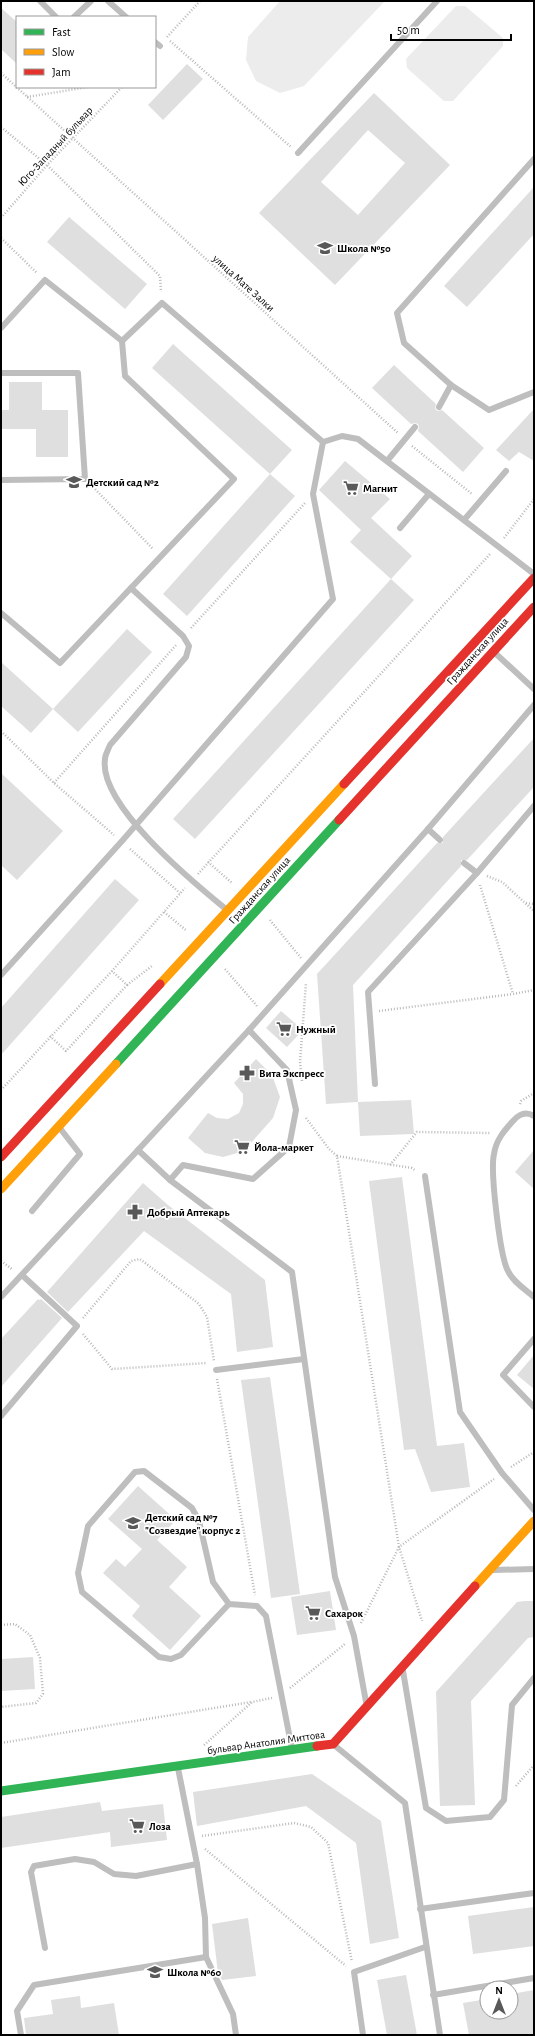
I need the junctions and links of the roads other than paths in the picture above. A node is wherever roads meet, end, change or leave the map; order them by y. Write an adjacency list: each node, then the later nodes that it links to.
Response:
1 (40, 1): 5 (lane)
2 (91, 1): 6 (lane)
3 (108, 1): 7 (lane)
4 (437, 1): 8 (lane)
5 (55, 16)
6 (75, 16)
7 (125, 16)
8 (298, 153)
9 (534, 159): 13 (lane)
10 (1, 328): 11 (lane)
11 (122, 342): 17 (lane); 26 (lane)
12 (1, 373): 20 (lane)
13 (451, 385): 14 (lane); 15 (lane)
14 (534, 392)
15 (439, 407)
16 (415, 427): 18 (lane)
17 (322, 442): 18 (lane); 33 (lane)
18 (387, 461): 21 (lane)
19 (506, 471): 22 (lane)
20 (1, 480)
21 (429, 494): 22 (lane); 23 (lane)
22 (464, 520): 24 (lane)
23 (400, 528)
24 (534, 574)
25 (534, 578): 38 (main road, Гражданская улица)
26 (131, 588): 28 (lane); 33 (lane)
27 (534, 607): 29 (main road, Гражданская улица)
28 (1, 613)
29 (494, 652): 30 (lane); 38 (main road, Гражданская улица)
30 (534, 689)
31 (534, 705): 34 (lane)
32 (534, 806): 37 (lane)
33 (135, 826): 38 (lane); 39 (lane)
34 (428, 829): 35 (lane); 40 (lane)
35 (440, 840)
36 (464, 863): 37 (lane)
37 (477, 873): 41 (lane)
38 (236, 918): 43 (main road, Гражданская улица); 45 (main road, Гражданская улица)
39 (1, 975)
40 (249, 1030): 44 (lane); 47 (lane)
41 (375, 1084)
42 (534, 1116): 52 (lane)
43 (58, 1126): 48 (main road, Гражданская улица); 49 (lane)
44 (138, 1150): 47 (lane); 50 (lane)
45 (1, 1157)
46 (426, 1176): 58 (lane)
47 (170, 1180): 54 (lane)
48 (1, 1189)
49 (32, 1211)
50 (22, 1275): 51 (lane); 57 (lane)
51 (1, 1297)
52 (534, 1297)
53 (534, 1339): 56 (lane)
54 (304, 1359): 55 (lane); 65 (lane)
55 (216, 1370)
56 (534, 1406)
57 (1, 1416)
58 (534, 1510)
59 (534, 1521): 61 (main road, бульвар Анатолия Миттова)
60 (534, 1569): 61 (lane)
61 (490, 1570): 63 (main road, бульвар Анатолия Миттова)
62 (229, 1604): 62 (lane); 67 (lane)
63 (402, 1667): 64 (lane); 65 (main road, бульвар Анатолия Миттова)
64 (534, 1678)
65 (367, 1706): 66 (main road, бульвар Анатолия Миттова)
66 (332, 1744): 67 (main road, бульвар Анатолия Миттова); 72 (lane)
67 (292, 1750): 68 (main road, бульвар Анатолия Миттова)
68 (178, 1766): 69 (main road, бульвар Анатолия Миттова); 70 (lane)
69 (1, 1792)
70 (197, 1864): 74 (lane); 75 (lane)
71 (534, 1893): 72 (lane)
72 (420, 1909): 73 (lane)
73 (426, 1947): 77 (lane); 80 (lane)
74 (45, 1948)
75 (206, 1957): 78 (lane); 79 (lane)
76 (534, 1978): 77 (lane)
77 (433, 1995): 81 (lane)
78 (21, 2035)
79 (236, 2035)
80 (363, 2035)
81 (440, 2035)

